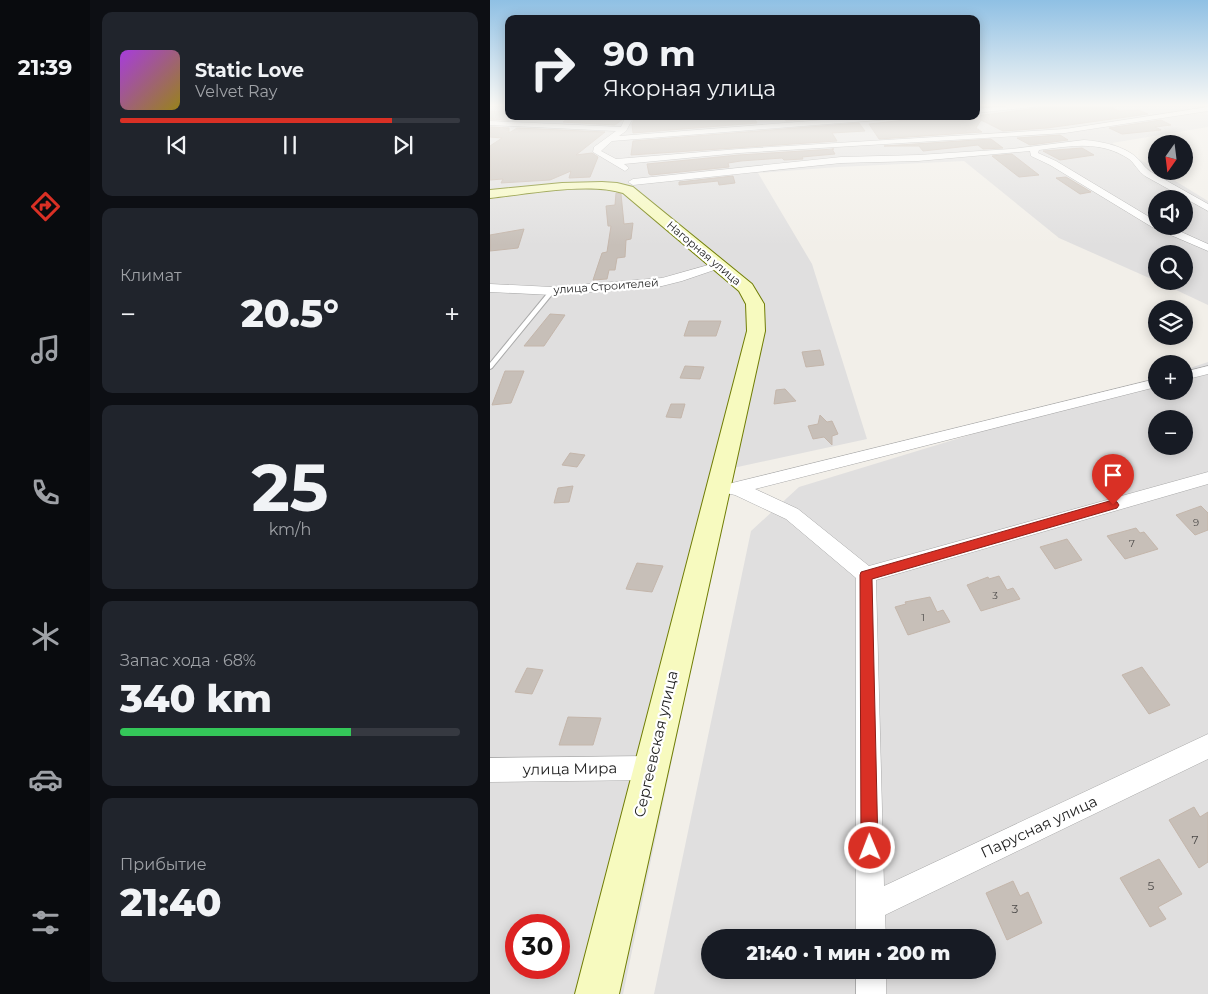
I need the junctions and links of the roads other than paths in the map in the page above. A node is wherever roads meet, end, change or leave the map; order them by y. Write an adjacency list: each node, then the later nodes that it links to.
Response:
1 (597, 151): 6 (street)
2 (735, 151): 6 (street)
3 (1006, 151): 7 (street)
4 (1035, 151): 10 (street)
5 (1118, 151): 9 (street)
6 (614, 162): 7 (street)
7 (626, 184): 8 (street); 15 (street, Нагорная улица)
8 (490, 194)
9 (1208, 208)
10 (1148, 219)
11 (1208, 234): 13 (street)
12 (1179, 235): 13 (street)
13 (1190, 240): 14 (street)
14 (1208, 248)
15 (719, 265): 17 (street, улица Строителей); 23 (street, Нагорная улица)
16 (490, 288): 17 (street, улица Строителей)
17 (552, 291): 18 (lane)
18 (490, 368)
19 (1208, 370): 20 (street)
20 (1193, 374)
21 (1148, 385): 23 (street)
22 (1208, 478): 24 (street)
23 (726, 491): 24 (street); 26 (street, Сергеевская улица)
24 (866, 575): 28 (street)
25 (1208, 746): 28 (street, Парусная улица)
26 (650, 768): 27 (street, улица Мира); 31 (street, Сергеевская улица)
27 (490, 770)
28 (870, 907): 29 (street)
29 (871, 929)
30 (871, 979): 32 (street)
31 (597, 994)
32 (871, 994)

